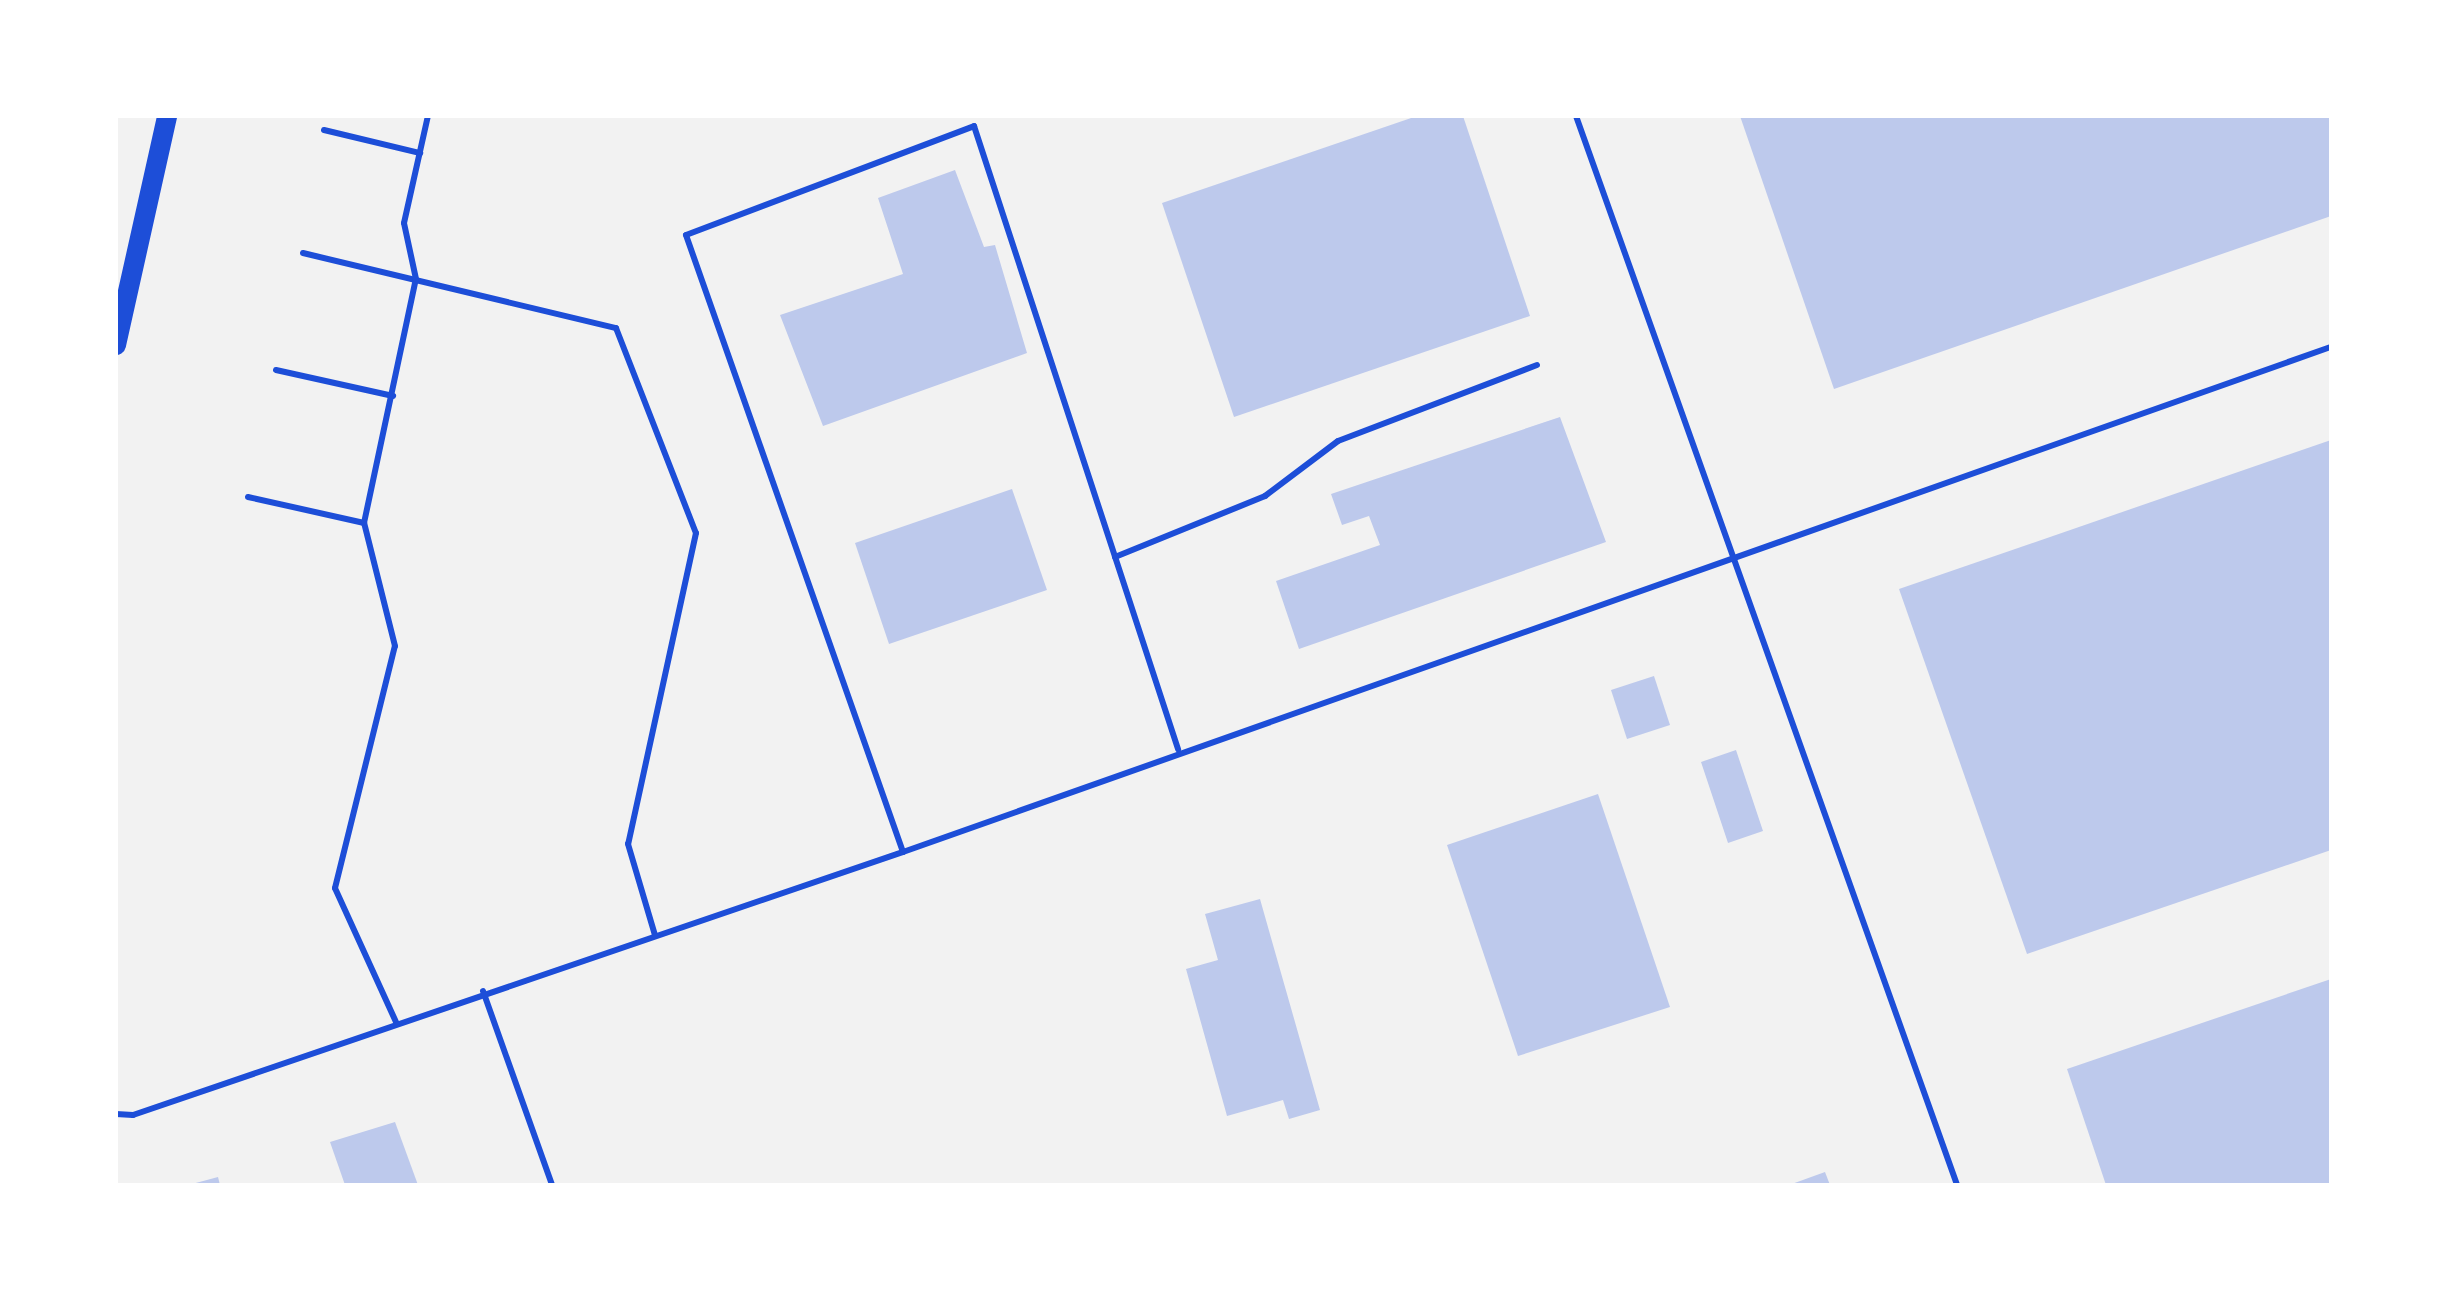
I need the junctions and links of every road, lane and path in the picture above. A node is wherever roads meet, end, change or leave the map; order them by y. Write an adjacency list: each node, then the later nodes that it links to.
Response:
1 (167, 116): 8 (main road)
2 (428, 116): 5 (lane)
3 (1576, 116): 15 (lane)
4 (324, 130): 5 (lane)
5 (420, 153): 7 (lane)
6 (303, 253): 7 (lane)
7 (416, 279): 12 (lane); 19 (lane)
8 (116, 345)
9 (2331, 347): 15 (lane)
10 (1537, 365): 16 (lane)
11 (276, 370): 12 (lane)
12 (393, 396): 14 (lane)
13 (248, 497): 14 (lane)
14 (364, 523): 21 (lane)
15 (1729, 556): 17 (lane); 24 (lane)
16 (1115, 557): 17 (lane); 18 (lane)
17 (1178, 749): 18 (lane)
18 (903, 852): 19 (lane)
19 (655, 935): 20 (lane)
20 (483, 991): 21 (lane); 23 (lane)
21 (396, 1022): 22 (lane)
22 (116, 1114)
23 (552, 1185)
24 (1957, 1185)

